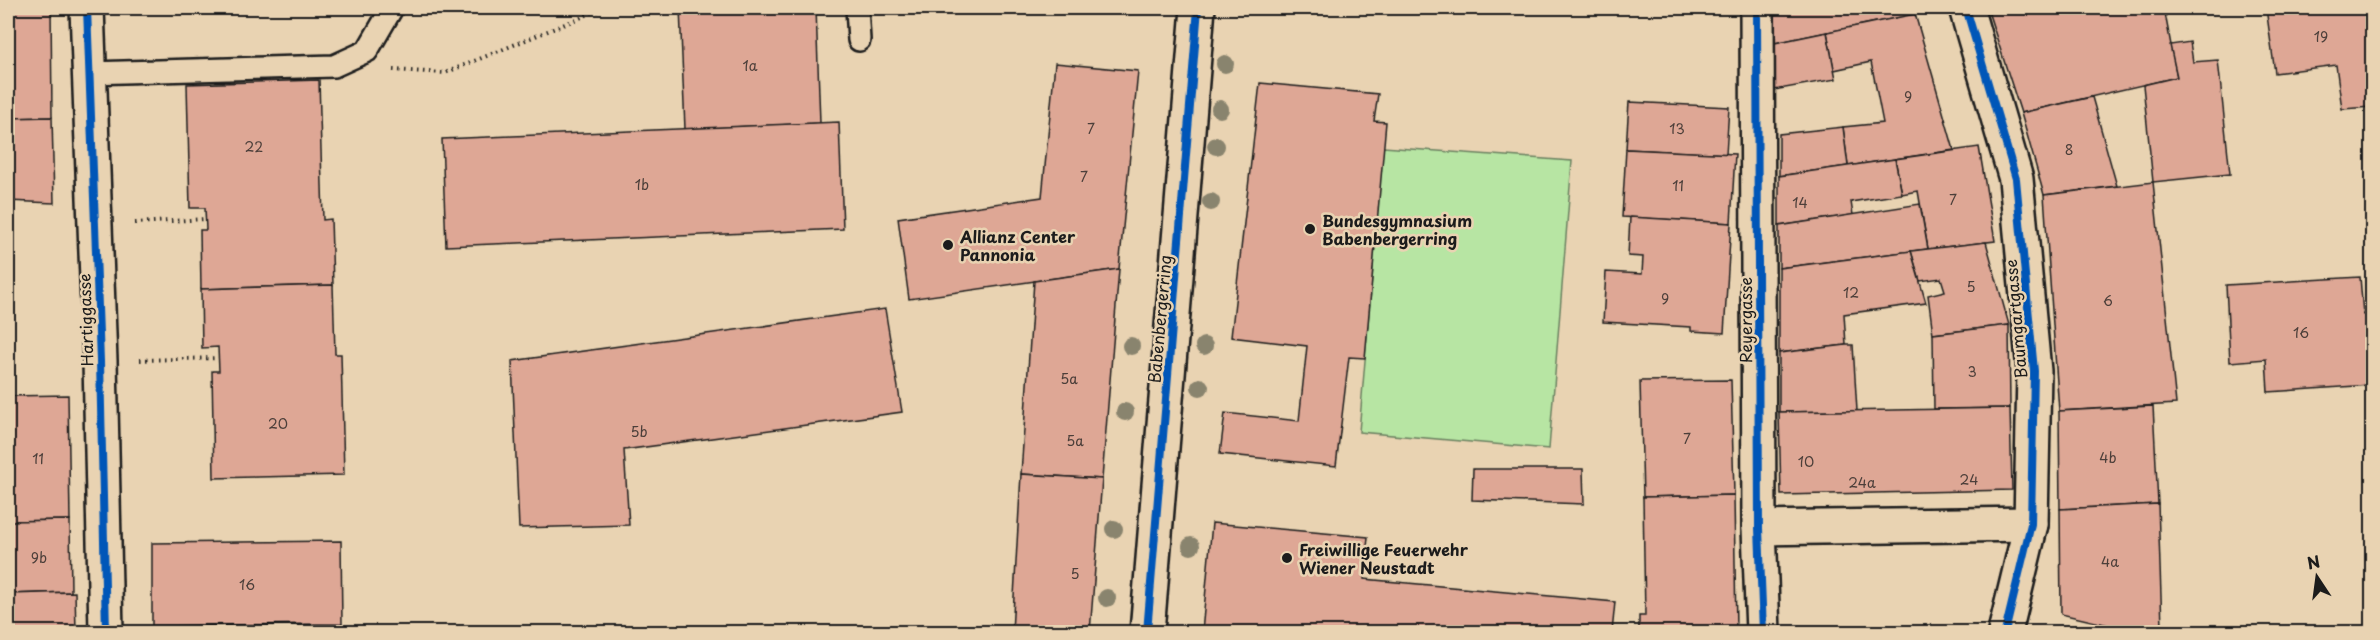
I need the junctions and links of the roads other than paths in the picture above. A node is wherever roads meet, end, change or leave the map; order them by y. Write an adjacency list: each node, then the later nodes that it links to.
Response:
1 (87, 8): 8 (street, Hartiggasse)
2 (392, 8): 8 (lane)
3 (857, 8): 7 (lane)
4 (1198, 8): 12 (street, Babenbergerring)
5 (1756, 8): 10 (street, Reyergasse)
6 (1966, 8): 9 (street, Baumgartgasse)
7 (859, 40)
8 (89, 73): 11 (street, Hartiggasse)
9 (2031, 524): 10 (street); 14 (street, Baumgartgasse)
10 (1759, 528): 13 (street, Reyergasse)
11 (106, 633)
12 (1147, 633)
13 (1763, 633)
14 (2006, 633)

